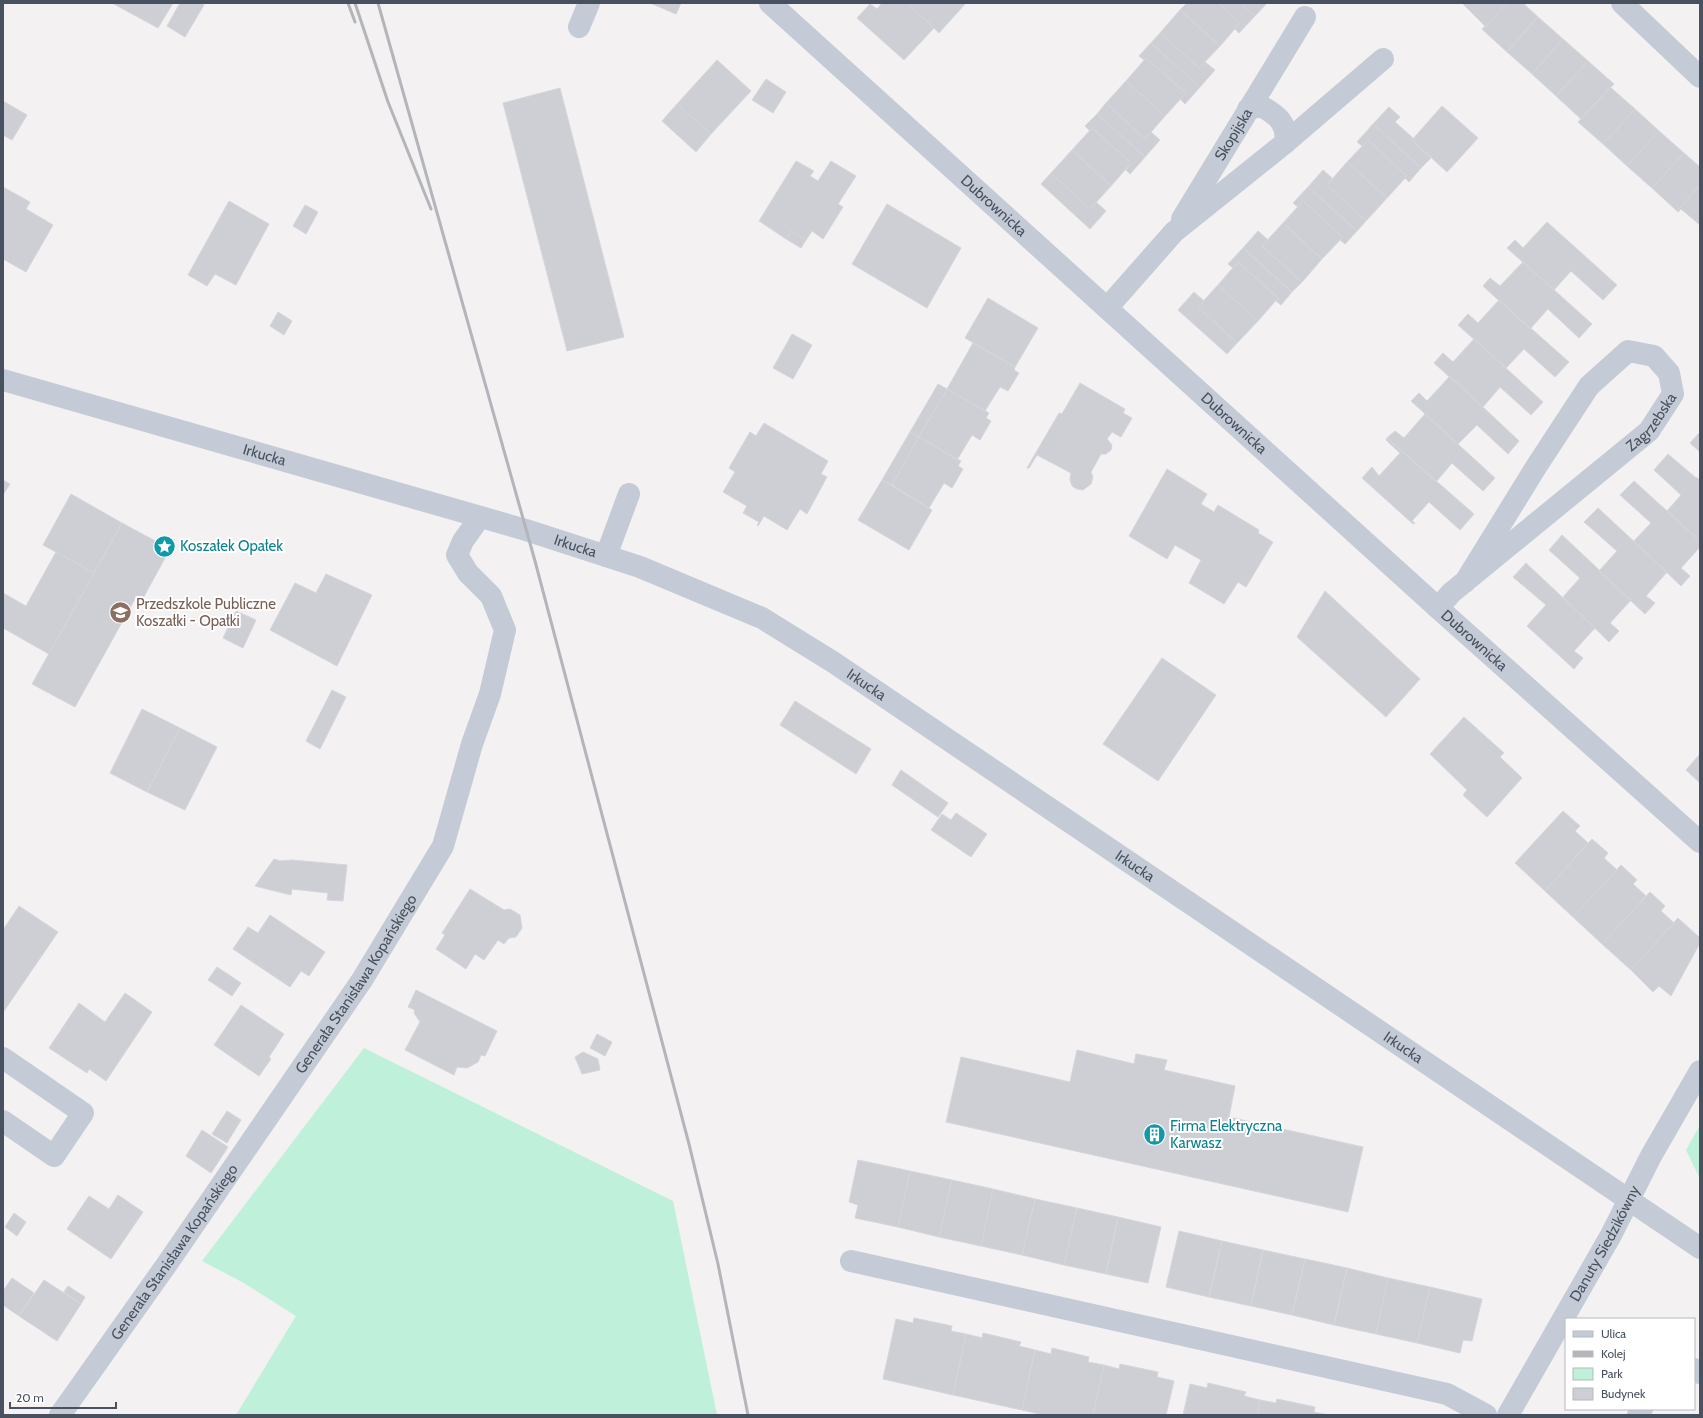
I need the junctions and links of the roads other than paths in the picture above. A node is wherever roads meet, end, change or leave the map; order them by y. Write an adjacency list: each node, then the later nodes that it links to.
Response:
1 (589, 3): 5 (street)
2 (1622, 3): 7 (street)
3 (777, 5): 11 (street, Dubrownicka)
4 (1305, 17): 8 (street)
5 (579, 27)
6 (1383, 59): 9 (street)
7 (1700, 77)
8 (1248, 109): 9 (street, Skopijska); 10 (street, Skopijska)
9 (1285, 143): 10 (street, Skopijska)
10 (1174, 232): 11 (street, Skopijska)
11 (1107, 308): 17 (street, Dubrownicka)
12 (3, 380): 14 (street, Irkucka)
13 (629, 494): 15 (street)
14 (480, 517): 15 (street, Irkucka); 25 (street, Generała Stanisława Kopańskiego)
15 (606, 556): 22 (street, Irkucka)
16 (1465, 582): 16 (street, Zagrzebska); 17 (street, Zagrzebska)
17 (1438, 608): 18 (street, Dubrownicka)
18 (1700, 842)
19 (3, 1058): 21 (street)
20 (1700, 1071): 22 (street, Danuty Siedzikówny)
21 (3, 1121)
22 (1630, 1200): 23 (street, Irkucka); 27 (street, Danuty Siedzikówny)
23 (1700, 1248)
24 (851, 1261): 26 (street)
25 (60, 1415)
26 (1486, 1415)
27 (1508, 1415)

